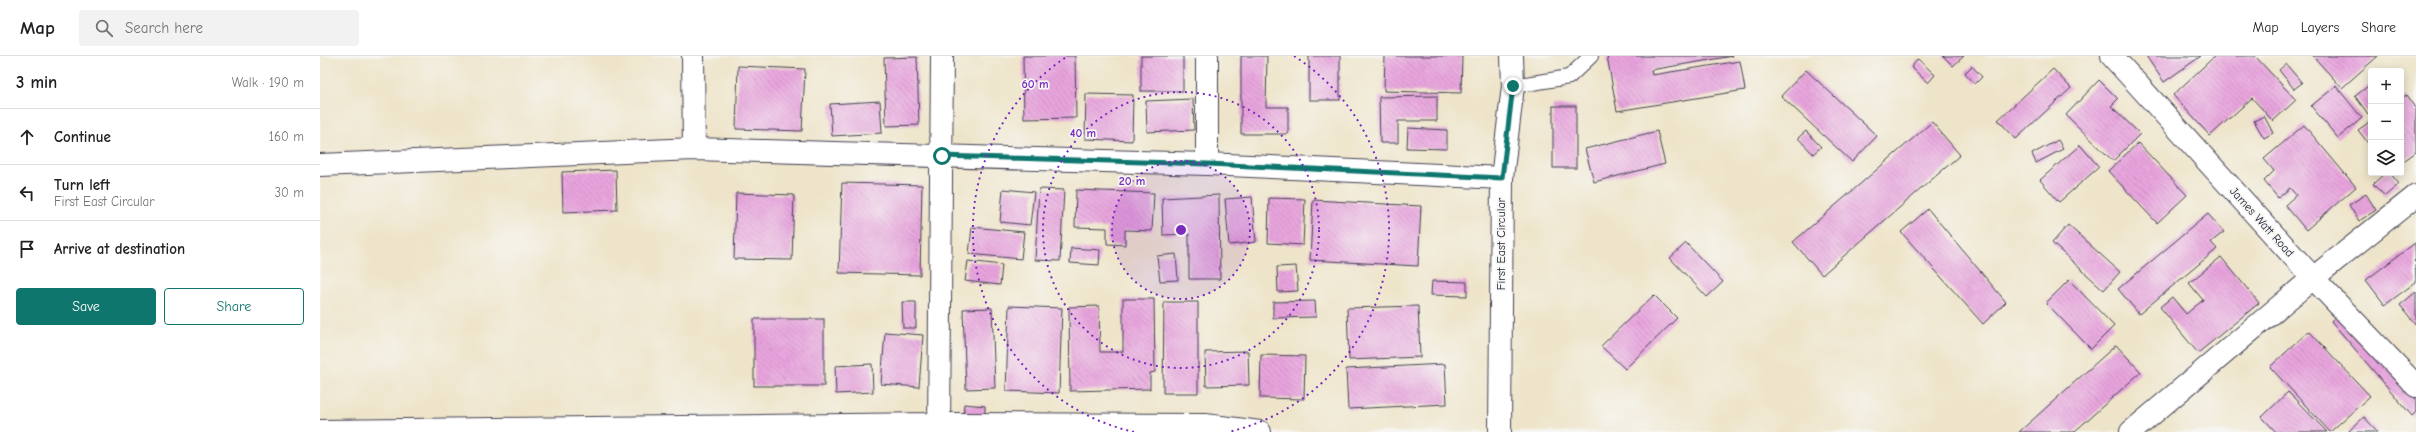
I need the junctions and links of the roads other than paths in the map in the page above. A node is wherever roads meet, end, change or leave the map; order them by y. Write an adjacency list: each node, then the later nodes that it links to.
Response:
1 (693, 56): 8 (street)
2 (942, 56): 9 (street)
3 (1207, 56): 10 (street)
4 (1512, 56): 7 (street, First East Circular)
5 (1592, 56): 7 (lane)
6 (2112, 56): 14 (street, James Watt Road)
7 (1513, 86): 12 (street, First East Circular)
8 (694, 149): 9 (street); 11 (street)
9 (942, 156): 10 (street); 16 (street)
10 (1208, 164): 12 (street)
11 (320, 165)
12 (1502, 178): 21 (street, First East Circular)
13 (2416, 196): 14 (street)
14 (2313, 278): 15 (street, James Watt Road); 22 (street)
15 (2416, 386)
16 (938, 428): 17 (street); 18 (street)
17 (1205, 429): 20 (street)
18 (679, 430): 19 (street)
19 (320, 431)
20 (1260, 432)
21 (1500, 432)
22 (2131, 432)

